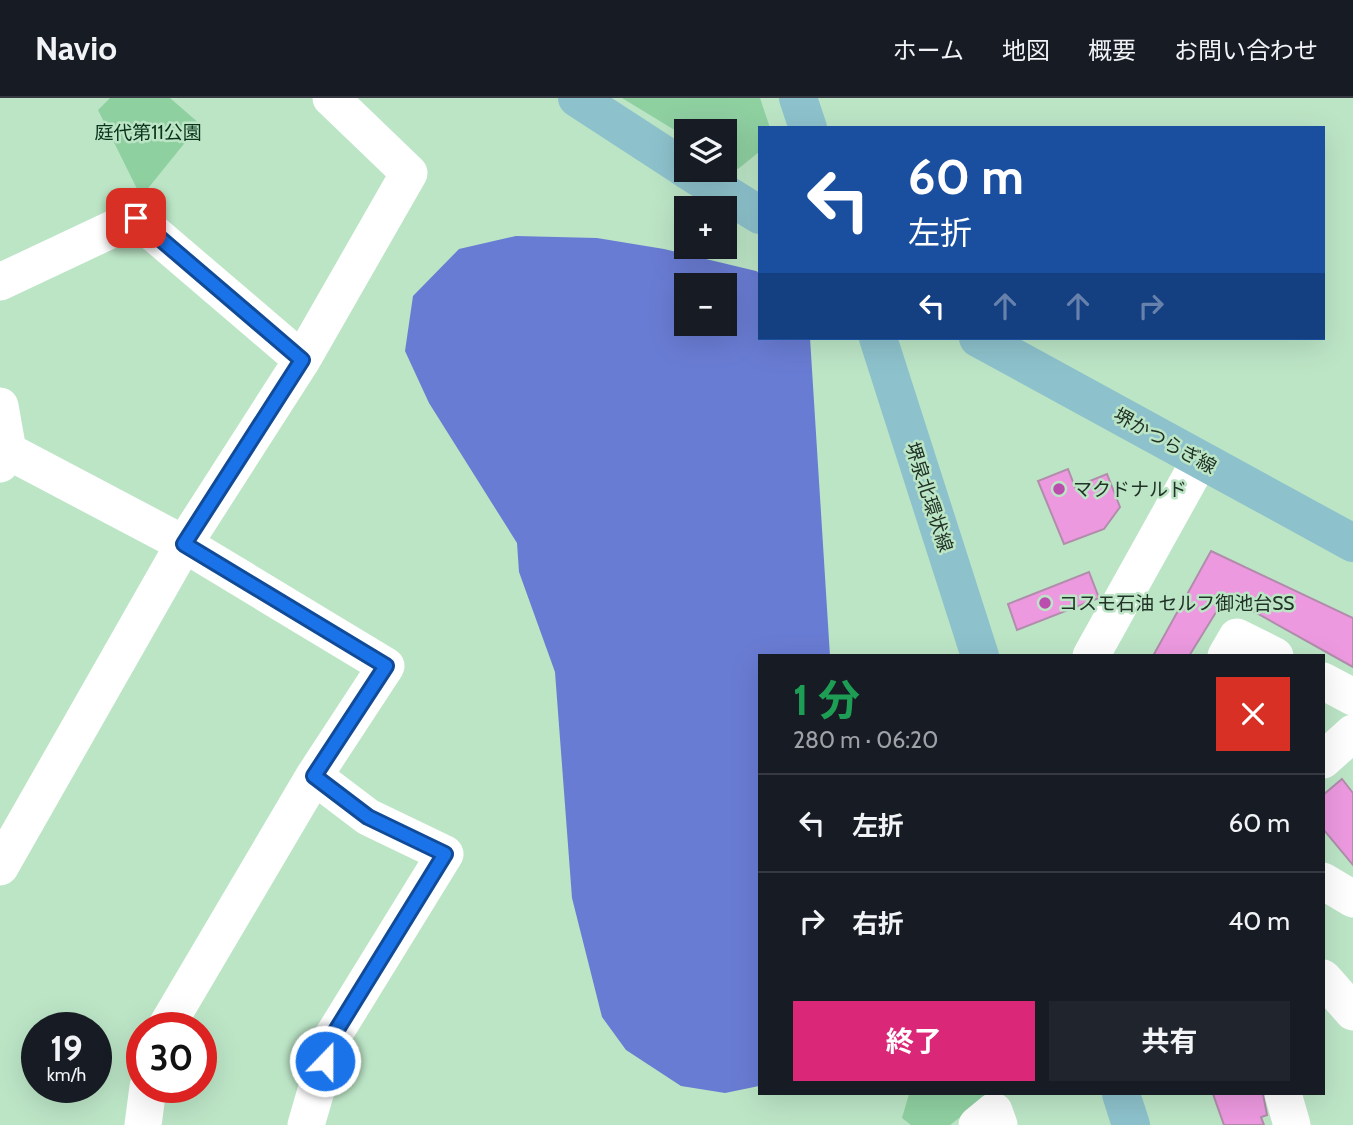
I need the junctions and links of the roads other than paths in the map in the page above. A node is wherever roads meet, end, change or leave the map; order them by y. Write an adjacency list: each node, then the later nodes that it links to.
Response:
1 (331, 98): 11 (street)
2 (577, 98): 5 (main road)
3 (798, 98): 4 (main road)
4 (807, 126)
5 (674, 161)
6 (708, 182): 7 (main road)
7 (758, 214)
8 (0, 282): 11 (street)
9 (879, 340): 17 (main road, 堺泉北環状線)
10 (982, 340): 14 (main road, 堺かつらぎ線)
11 (302, 360): 16 (street)
12 (0, 406): 13 (street)
13 (4, 457): 16 (street)
14 (1200, 460): 15 (main road, 堺かつらぎ線); 18 (street)
15 (1353, 543)
16 (184, 544): 25 (street); 26 (street)
17 (979, 654)
18 (1092, 654)
19 (1227, 654): 20 (street)
20 (1271, 654)
21 (1325, 682): 22 (street)
22 (1353, 697)
23 (1353, 733): 24 (street)
24 (1325, 758)
25 (314, 776): 30 (street); 36 (street)
26 (0, 867)
27 (1325, 882): 28 (street)
28 (1353, 899)
29 (1325, 980): 31 (street)
30 (175, 1012)
31 (1353, 1012)
32 (1121, 1095): 39 (main road)
33 (1283, 1095): 40 (street)
34 (146, 1103): 35 (street)
35 (144, 1125)
36 (306, 1125)
37 (977, 1125): 38 (street)
38 (999, 1125)
39 (1131, 1125)
40 (1292, 1125)

